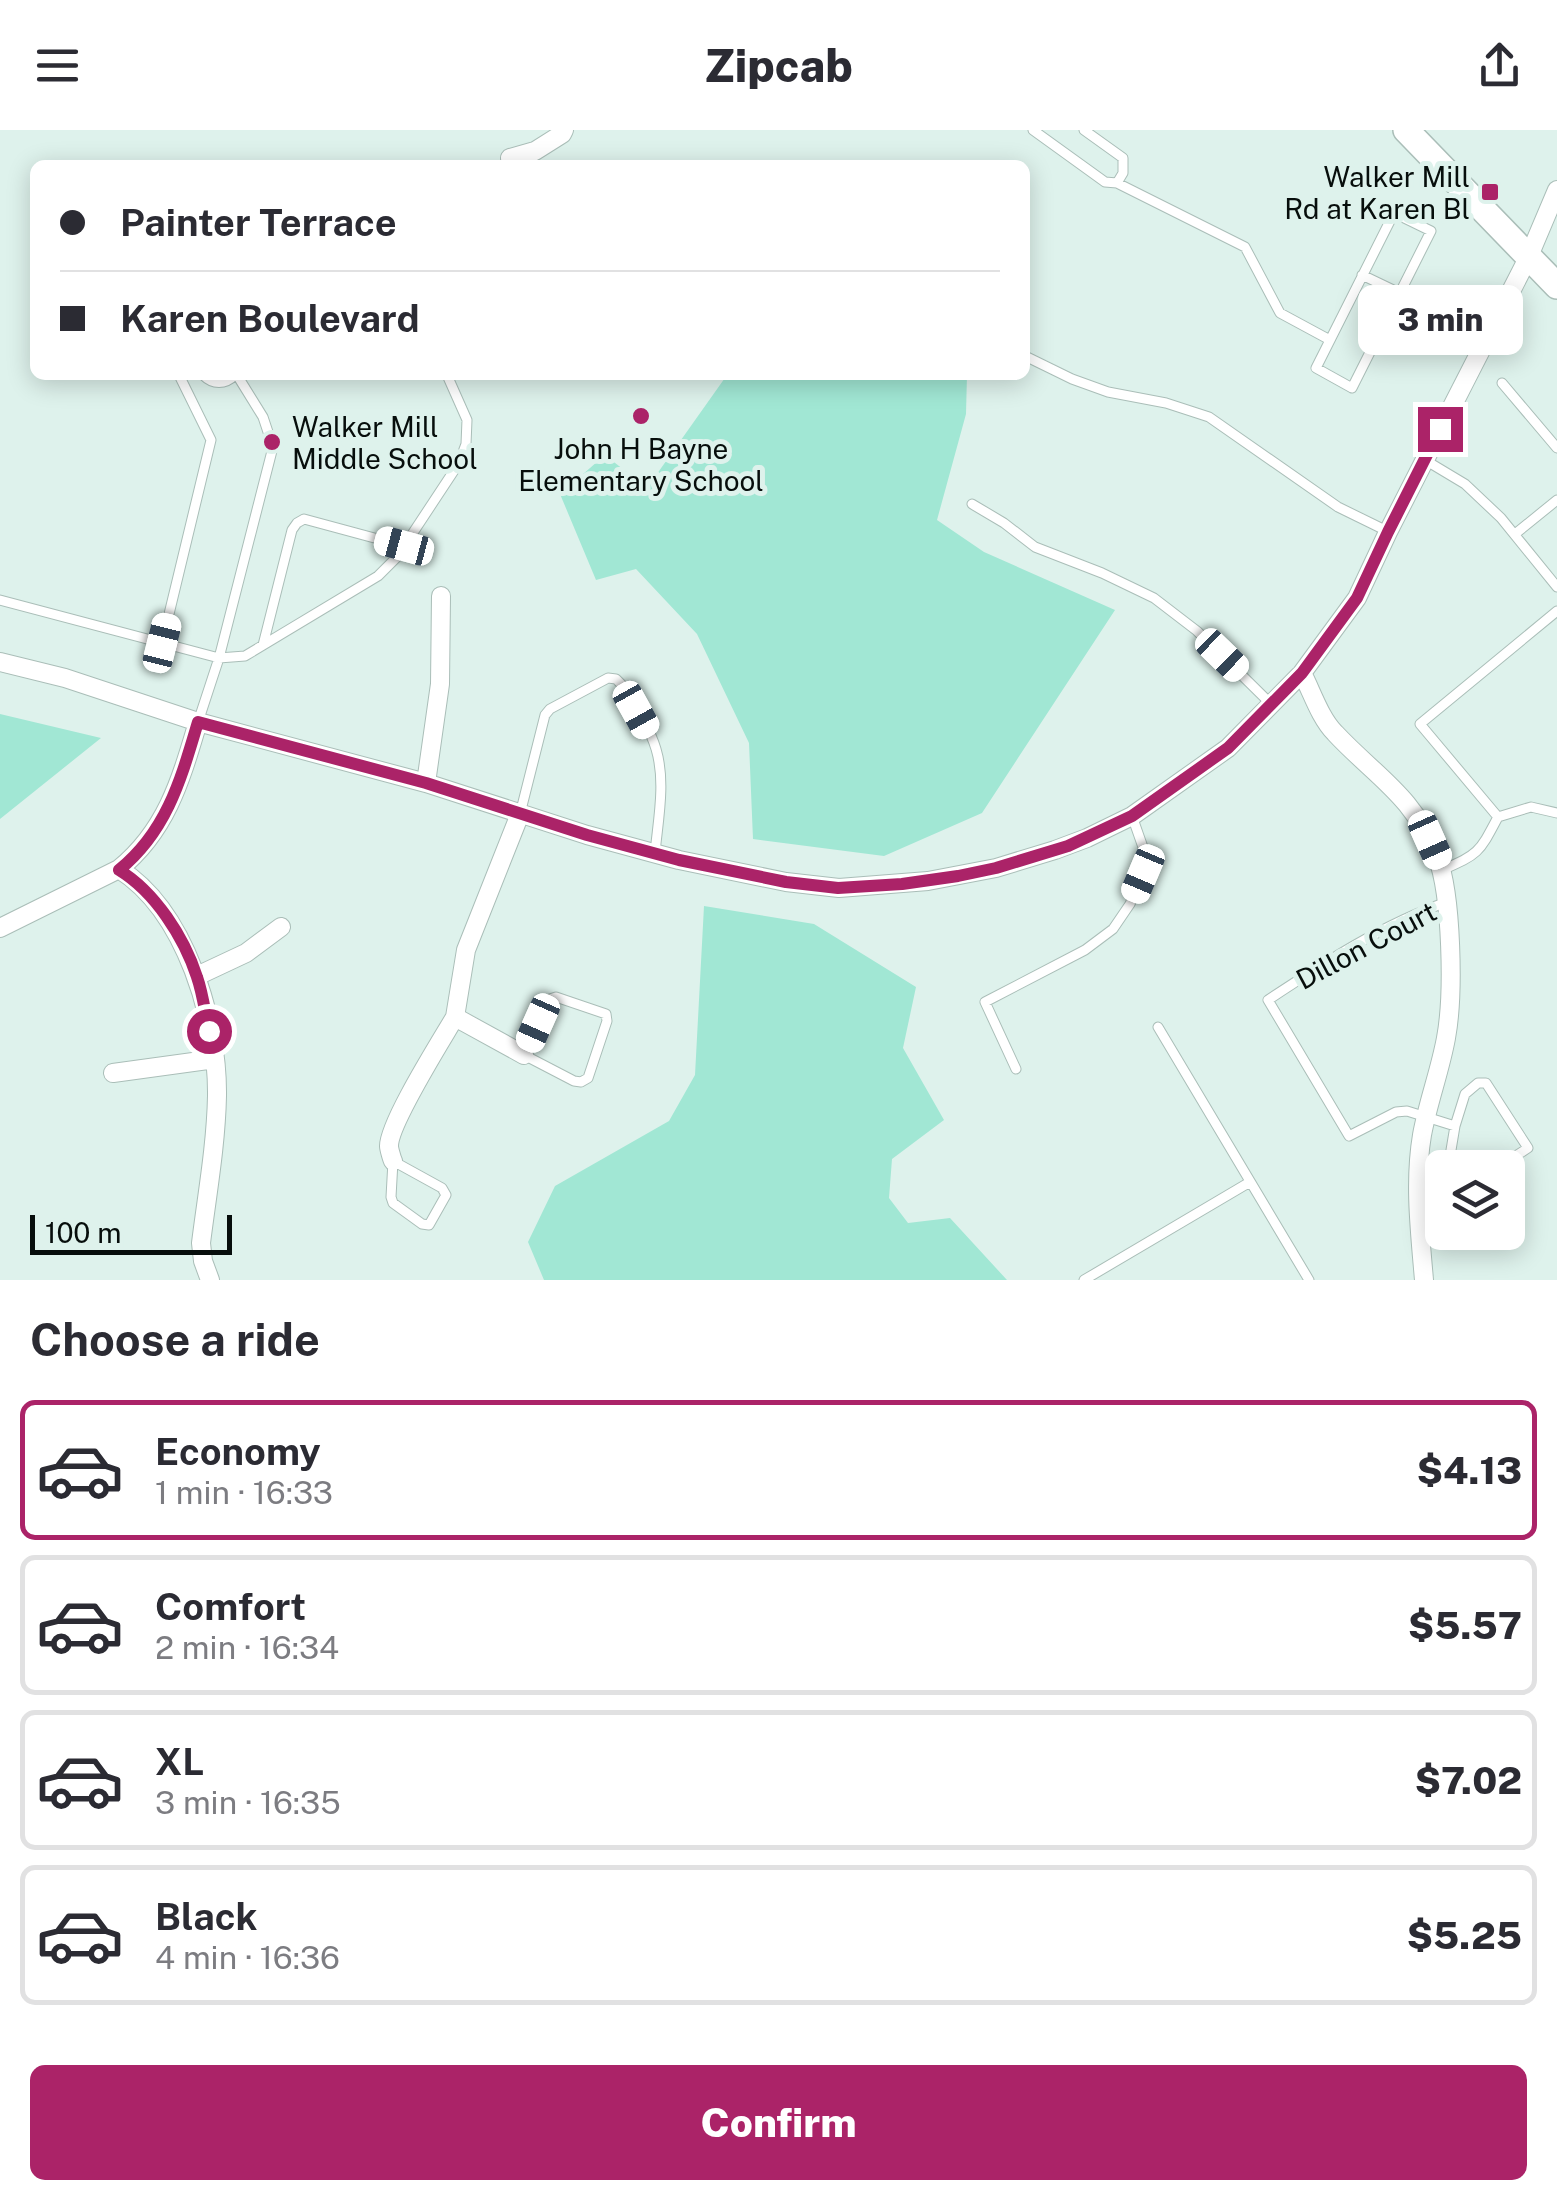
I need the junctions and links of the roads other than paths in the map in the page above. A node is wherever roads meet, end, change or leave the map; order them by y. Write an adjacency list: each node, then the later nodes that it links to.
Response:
1 (564, 130): 5 (street)
2 (1033, 130): 6 (lane)
3 (1084, 130): 6 (lane)
4 (1406, 130): 8 (main road)
5 (510, 158)
6 (1117, 183): 13 (lane)
7 (1557, 190): 8 (street)
8 (1529, 256): 10 (main road); 12 (street)
9 (1366, 277): 11 (lane); 11 (lane); 13 (lane)
10 (1557, 286)
11 (1400, 293): 12 (lane); 13 (lane)
12 (1487, 335): 20 (street)
13 (1330, 340)
14 (1030, 359): 23 (lane)
15 (182, 380): 30 (lane)
16 (239, 380): 32 (lane)
17 (449, 380): 25 (lane)
18 (1502, 382): 19 (lane)
19 (1557, 448)
20 (1425, 460): 23 (street); 24 (lane)
21 (1557, 500): 24 (lane)
22 (972, 504): 35 (lane)
23 (1388, 532): 34 (street)
24 (1515, 534): 26 (lane)
25 (404, 546): 31 (lane); 31 (lane)
26 (1557, 588)
27 (441, 596): 37 (street)
28 (0, 600): 30 (lane)
29 (1557, 611): 41 (lane)
30 (162, 643): 32 (lane)
31 (263, 645): 32 (lane)
32 (219, 658): 36 (lane)
33 (0, 662): 36 (street)
34 (1302, 673): 35 (street); 44 (street)
35 (1271, 704): 40 (street)
36 (198, 722): 37 (street); 43 (street)
37 (426, 783): 39 (street)
38 (1557, 813): 41 (lane)
39 (520, 814): 42 (street); 42 (lane); 49 (street)
40 (1132, 816): 42 (street); 53 (lane)
41 (1498, 817): 44 (lane)
42 (655, 853)
43 (119, 870): 47 (street); 48 (street)
44 (1441, 871): 45 (street)
45 (1446, 902): 55 (street); 55 (lane, Dillon Court)
46 (281, 927): 48 (street)
47 (0, 928)
48 (197, 976): 52 (street)
49 (455, 1017): 51 (street); 59 (street)
50 (1158, 1027): 60 (lane)
51 (524, 1055): 51 (lane)
52 (216, 1059): 54 (street); 61 (street)
53 (1016, 1069)
54 (113, 1073)
55 (1426, 1118): 56 (lane); 64 (street)
56 (1454, 1126): 57 (lane); 58 (lane)
57 (1451, 1150)
58 (1525, 1150)
59 (393, 1162): 59 (lane)
60 (1250, 1182): 62 (lane); 63 (lane)
61 (210, 1280)
62 (1084, 1280)
63 (1309, 1280)
64 (1424, 1280)

